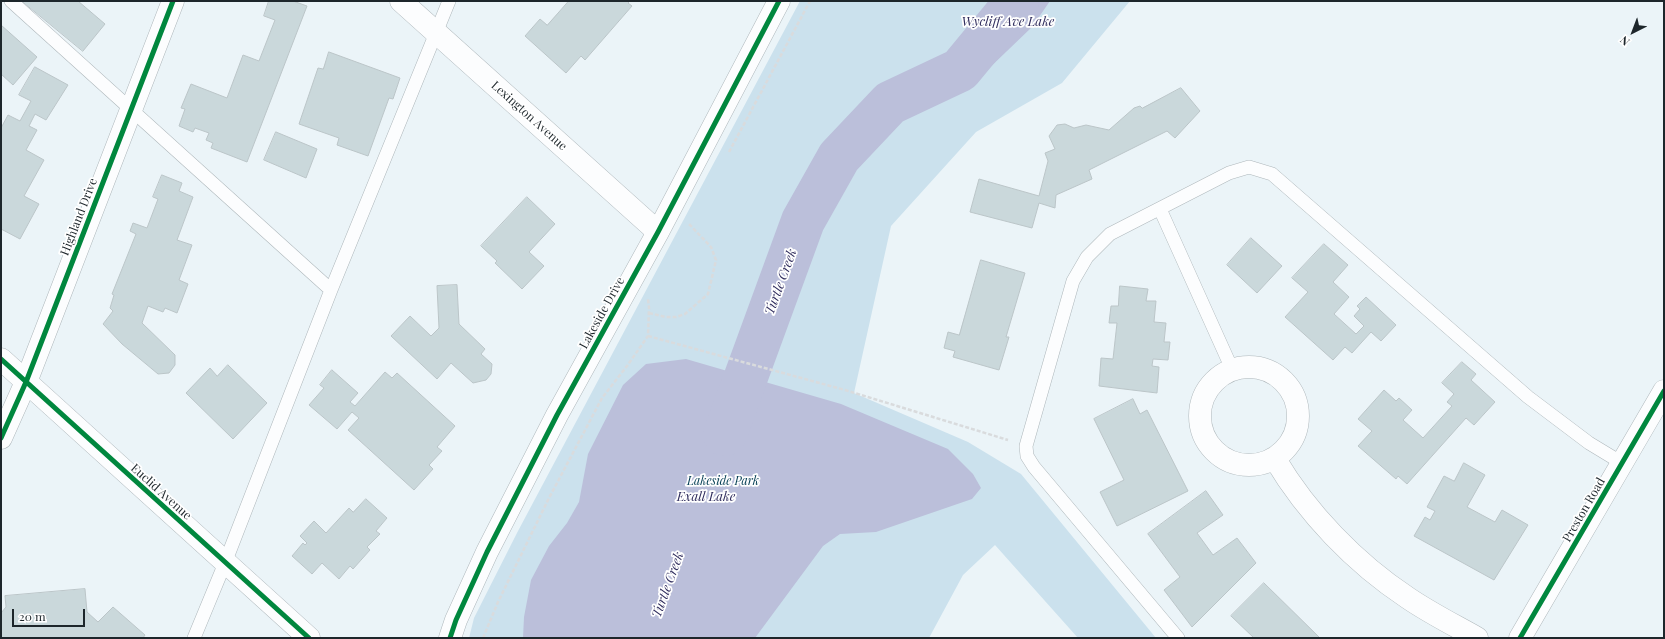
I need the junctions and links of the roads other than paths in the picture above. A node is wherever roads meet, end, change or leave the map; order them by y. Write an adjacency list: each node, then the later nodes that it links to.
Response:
1 (11, 1): 7 (lane)
2 (173, 1): 7 (street, Highland Drive)
3 (401, 1): 6 (street, Lexington Avenue)
4 (449, 1): 6 (lane)
5 (779, 1): 9 (street, Lakeside Drive)
6 (436, 33): 9 (street, Lexington Avenue); 10 (lane)
7 (131, 111): 10 (lane); 13 (street, Highland Drive)
8 (1160, 209): 12 (lane); 17 (lane); 22 (lane)
9 (658, 232): 21 (street, Lakeside Drive)
10 (331, 290): 18 (lane)
11 (1, 359): 13 (street, Euclid Avenue)
12 (1232, 369): 16 (street); 16 (street)
13 (26, 382): 15 (street, Highland Drive); 18 (street, Euclid Avenue)
14 (1664, 391): 17 (street, Preston Road)
15 (1, 438)
16 (1275, 459): 23 (street)
17 (1622, 463): 24 (street, Preston Road)
18 (225, 563): 19 (lane); 20 (street, Euclid Avenue)
19 (194, 638)
20 (310, 638)
21 (450, 638)
22 (1178, 638)
23 (1477, 638)
24 (1520, 638)

